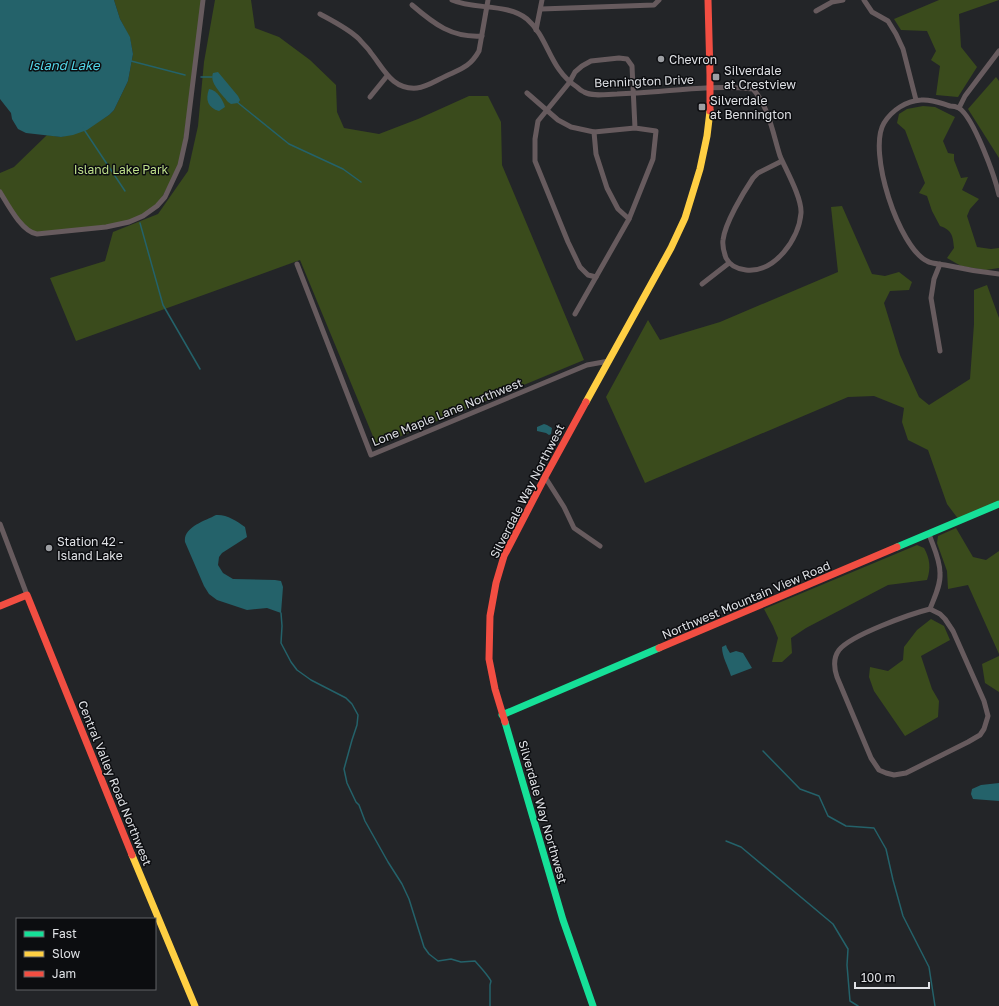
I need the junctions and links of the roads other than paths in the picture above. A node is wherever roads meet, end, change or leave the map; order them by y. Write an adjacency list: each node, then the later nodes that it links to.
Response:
1 (203, 0): 29 (street)
2 (452, 0): 10 (street, Bennington Drive)
3 (488, 0): 10 (street)
4 (542, 0): 11 (street)
5 (659, 0): 11 (street)
6 (708, 0): 19 (main road, Silverdale Way Northwest)
7 (843, 0): 12 (street)
8 (864, 0): 23 (street)
9 (412, 5): 15 (street)
10 (488, 7): 14 (street, Bennington Drive); 15 (street)
11 (541, 10): 14 (street)
12 (816, 11)
13 (320, 14): 17 (street)
14 (536, 30): 18 (street, Bennington Drive)
15 (482, 36): 17 (street)
16 (999, 52): 24 (street)
17 (387, 76): 22 (street)
18 (569, 83): 21 (street, Bennington Drive); 21 (street); 25 (street)
19 (710, 88): 21 (street, Bennington Drive); 28 (street, Bennington Drive); 40 (main road, Silverdale Way Northwest)
20 (527, 93): 25 (street)
21 (634, 94): 26 (street)
22 (370, 97)
23 (916, 100): 24 (street); 34 (street)
24 (959, 108): 30 (street)
25 (546, 110): 27 (street); 36 (street)
26 (635, 128): 27 (street); 31 (street)
27 (594, 132): 31 (street)
28 (782, 161): 32 (street); 32 (street, Bennington Drive)
29 (0, 192)
30 (999, 196)
31 (630, 219): 36 (street)
32 (729, 263): 37 (street)
33 (297, 264): 40 (street, Lone Maple Lane Northwest)
34 (940, 264): 35 (street); 39 (street)
35 (999, 274)
36 (596, 277): 38 (street)
37 (702, 284)
38 (574, 314)
39 (940, 351)
40 (609, 361): 41 (main road, Silverdale Way Northwest)
41 (545, 477): 45 (street); 49 (main road, Silverdale Way Northwest)
42 (999, 504): 44 (main road, Northwest Mountain View Road)
43 (0, 524): 46 (street)
44 (929, 534): 48 (street); 49 (main road, Northwest Mountain View Road)
45 (600, 546)
46 (27, 595): 47 (main road); 50 (main road, Central Valley Road Northwest)
47 (0, 606)
48 (930, 609): 48 (street)
49 (502, 715): 51 (main road, Silverdale Way Northwest)
50 (195, 1006)
51 (593, 1006)

